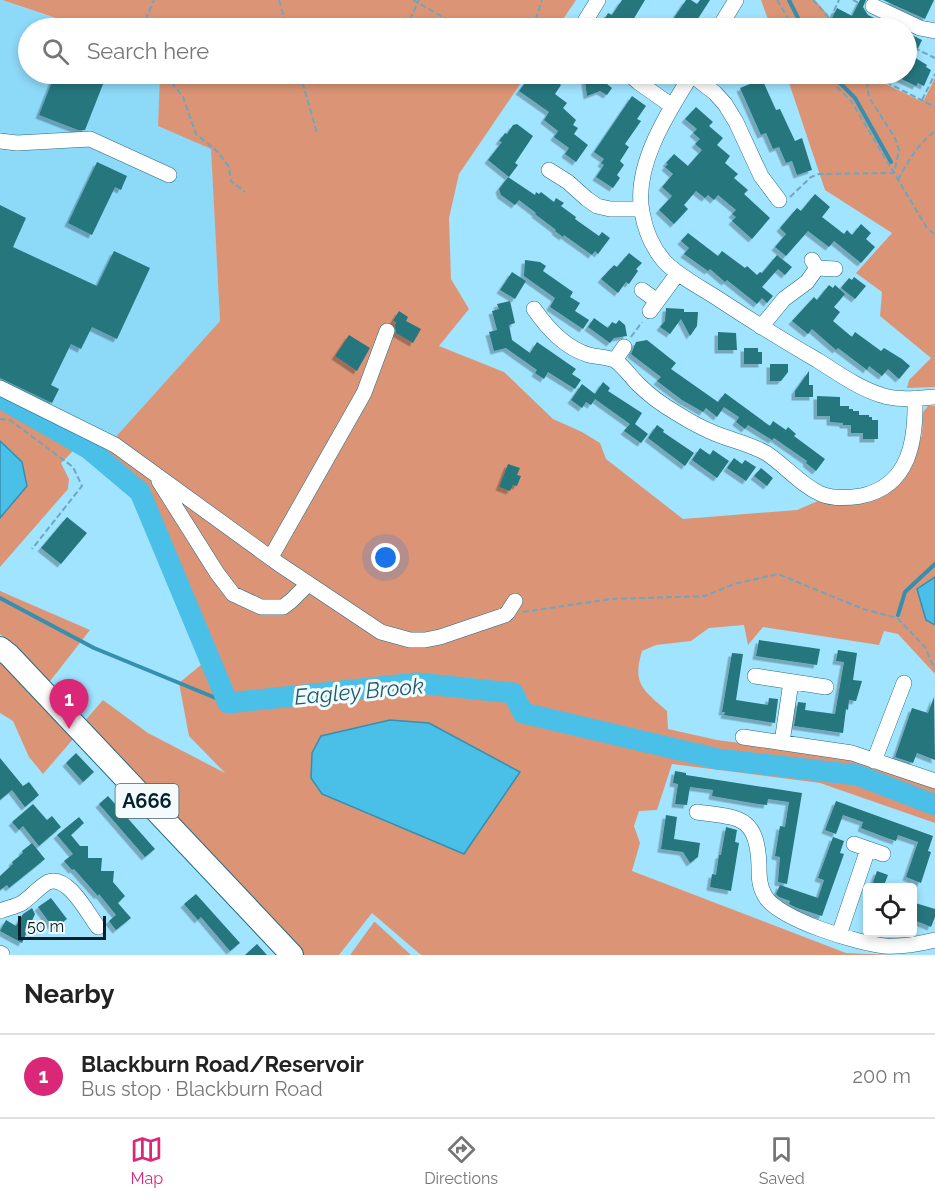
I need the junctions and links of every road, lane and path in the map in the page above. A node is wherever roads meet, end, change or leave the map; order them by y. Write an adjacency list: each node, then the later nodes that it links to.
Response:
1 (154, 0): 11 (path)
2 (279, 0): 12 (path)
3 (542, 0): 15 (path)
4 (598, 0): 16 (street)
5 (736, 0): 17 (street)
6 (777, 0): 18 (path)
7 (813, 0): 19 (path)
8 (839, 0): 20 (path)
9 (416, 1): 13 (path); 14 (path)
10 (873, 6): 21 (street)
11 (146, 18)
12 (284, 18)
13 (410, 18)
14 (445, 18)
15 (536, 18)
16 (586, 18)
17 (725, 18)
18 (788, 18)
19 (829, 18)
20 (830, 18)
21 (899, 18)
22 (917, 27): 23 (street)
23 (935, 31)
24 (917, 49): 25 (path)
25 (935, 58)
26 (935, 74): 35 (path)
27 (173, 84): 46 (path)
28 (303, 84): 39 (path)
29 (641, 84): 36 (street)
30 (686, 84): 36 (street)
31 (704, 84): 45 (street)
32 (834, 84): 42 (path)
33 (868, 84): 42 (path)
34 (891, 84): 35 (path)
35 (922, 100): 37 (path)
36 (672, 106): 47 (street)
37 (935, 107)
38 (935, 131): 44 (path)
39 (317, 133)
40 (0, 141): 43 (street)
41 (545, 167): 47 (street)
42 (894, 173): 44 (path); 45 (path)
43 (169, 175)
44 (898, 180): 48 (path)
45 (777, 190)
46 (245, 192)
47 (641, 209): 50 (street)
48 (935, 235)
49 (835, 269): 54 (street)
50 (678, 273): 52 (street); 54 (street)
51 (642, 290): 52 (street)
52 (653, 306): 56 (path)
53 (534, 309): 57 (street)
54 (761, 327): 60 (street)
55 (387, 331): 64 (street)
56 (624, 347): 57 (street)
57 (615, 360): 60 (street)
58 (0, 388): 62 (street)
59 (935, 397): 60 (street)
60 (915, 398)
61 (0, 419): 63 (path)
62 (155, 473): 64 (street); 65 (street)
63 (32, 549)
64 (271, 557): 65 (street)
65 (308, 584): 66 (street)
66 (512, 607): 68 (path)
67 (0, 648): 83 (highway, A666)
68 (935, 670)
69 (756, 676): 70 (street)
70 (791, 682): 72 (street); 74 (street)
71 (904, 682): 75 (street)
72 (826, 687)
73 (743, 736): 74 (street)
74 (782, 742): 75 (street)
75 (874, 761): 76 (street)
76 (935, 781)
77 (702, 817): 81 (street)
78 (868, 849): 81 (street)
79 (0, 911): 80 (street)
80 (98, 927)
81 (839, 935): 82 (street)
82 (935, 940)
83 (292, 955)

